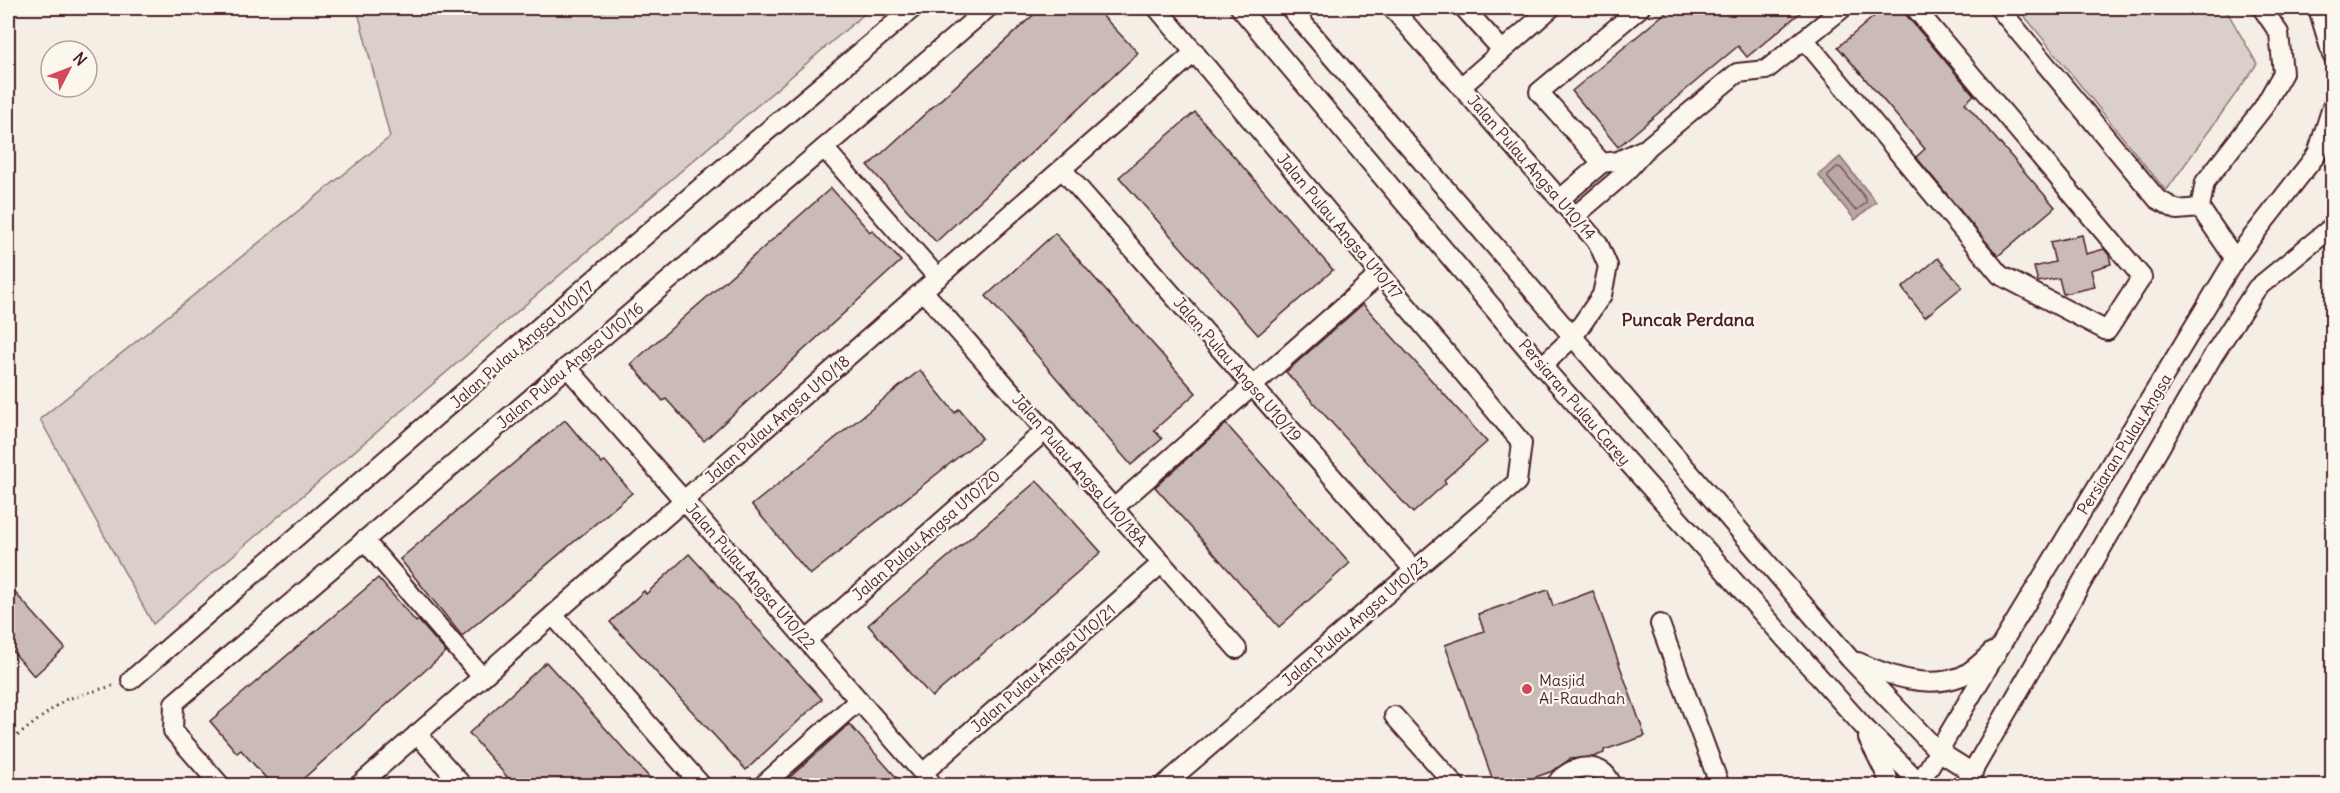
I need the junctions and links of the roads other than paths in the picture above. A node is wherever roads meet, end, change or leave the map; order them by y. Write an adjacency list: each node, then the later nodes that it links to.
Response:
1 (912, 8): 51 (street, Jalan Pulau Angsa U10/17)
2 (988, 8): 22 (street, Jalan Pulau Angsa U10/16)
3 (1157, 8): 17 (street, Jalan Pulau Angsa U10/17)
4 (1290, 8): 33 (street)
5 (1392, 8): 19 (street, Jalan Pulau Angsa U10/14)
6 (1464, 8): 16 (street)
7 (1551, 8): 16 (street)
8 (1640, 8): 23 (street)
9 (1843, 8): 15 (street)
10 (1915, 8): 15 (street)
11 (2000, 8): 26 (street)
12 (2262, 8): 26 (street)
13 (2318, 8): 18 (street)
14 (1249, 11): 34 (street, Persiaran Pulau Carey)
15 (1804, 39): 21 (street)
16 (1502, 50): 19 (street)
17 (1195, 52): 24 (street, Jalan Pulau Angsa U10/18); 30 (street, Jalan Pulau Angsa U10/17)
18 (2332, 55)
19 (1462, 86): 25 (street, Jalan Pulau Angsa U10/14)
20 (2332, 107): 29 (street, Persiaran Pulau Angsa)
21 (1649, 146): 23 (street); 27 (street)
22 (824, 148): 31 (street); 35 (street, Jalan Pulau Angsa U10/16)
23 (1602, 163): 25 (street)
24 (1062, 169): 31 (street, Jalan Pulau Angsa U10/18); 36 (street, Jalan Pulau Angsa U10/19)
25 (1560, 199): 27 (street, Jalan Pulau Angsa U10/14)
26 (2200, 208): 29 (street)
27 (1575, 216): 33 (street, Jalan Pulau Angsa U10/14)
28 (2332, 227): 58 (street, Persiaran Pulau Angsa)
29 (2235, 259): 47 (street, Persiaran Pulau Angsa)
30 (1380, 274): 36 (street); 38 (street, Jalan Pulau Angsa U10/17)
31 (938, 278): 32 (street, Jalan Pulau Angsa U10/18)
32 (923, 291): 37 (street, Jalan Pulau Angsa U10/18A); 39 (street, Jalan Pulau Angsa U10/18)
33 (1573, 337): 34 (street, Jalan Pulau Angsa U10/14); 49 (street)
34 (1542, 366): 54 (street, Persiaran Pulau Carey)
35 (567, 367): 39 (street, Jalan Pulau Angsa U10/22); 41 (street, Jalan Pulau Angsa U10/16)
36 (1253, 386): 40 (street); 43 (street, Jalan Pulau Angsa U10/19)
37 (1046, 430): 40 (street, Jalan Pulau Angsa U10/18A); 46 (street, Jalan Pulau Angsa U10/20)
38 (1522, 444): 43 (street, Jalan Pulau Angsa U10/23)
39 (684, 500): 44 (street, Jalan Pulau Angsa U10/18); 46 (street, Jalan Pulau Angsa U10/22)
40 (1114, 508): 42 (street, Jalan Pulau Angsa U10/18A)
41 (364, 540): 50 (street); 60 (street, Jalan Pulau Angsa U10/16)
42 (1162, 563): 48 (street, Jalan Pulau Angsa U10/18A); 57 (street, Jalan Pulau Angsa U10/21)
43 (1414, 570): 65 (street, Jalan Pulau Angsa U10/23)
44 (553, 615): 50 (street, Jalan Pulau Angsa U10/18); 63 (street)
45 (1660, 624): 69 (street)
46 (807, 640): 52 (street, Jalan Pulau Angsa U10/22)
47 (2004, 640): 49 (street); 56 (street, Persiaran Pulau Angsa)
48 (1237, 649)
49 (1851, 659): 56 (street)
50 (482, 677): 55 (street, Jalan Pulau Angsa U10/18)
51 (131, 680)
52 (859, 700): 57 (street, Jalan Pulau Angsa U10/22); 64 (street)
53 (1394, 716): 66 (street)
54 (1862, 725): 59 (street, Persiaran Pulau Carey); 70 (street)
55 (417, 734): 61 (street, Jalan Pulau Angsa U10/18); 62 (street)
56 (1938, 752): 58 (street); 59 (street, Persiaran Pulau Angsa)
57 (928, 779)
58 (1969, 779)
59 (1920, 785)
60 (221, 786)
61 (358, 786)
62 (463, 786)
63 (702, 786)
64 (762, 786)
65 (1163, 786)
66 (1456, 786)
67 (1555, 786): 68 (street)
68 (1613, 786)
69 (1720, 786)
70 (1889, 786)

